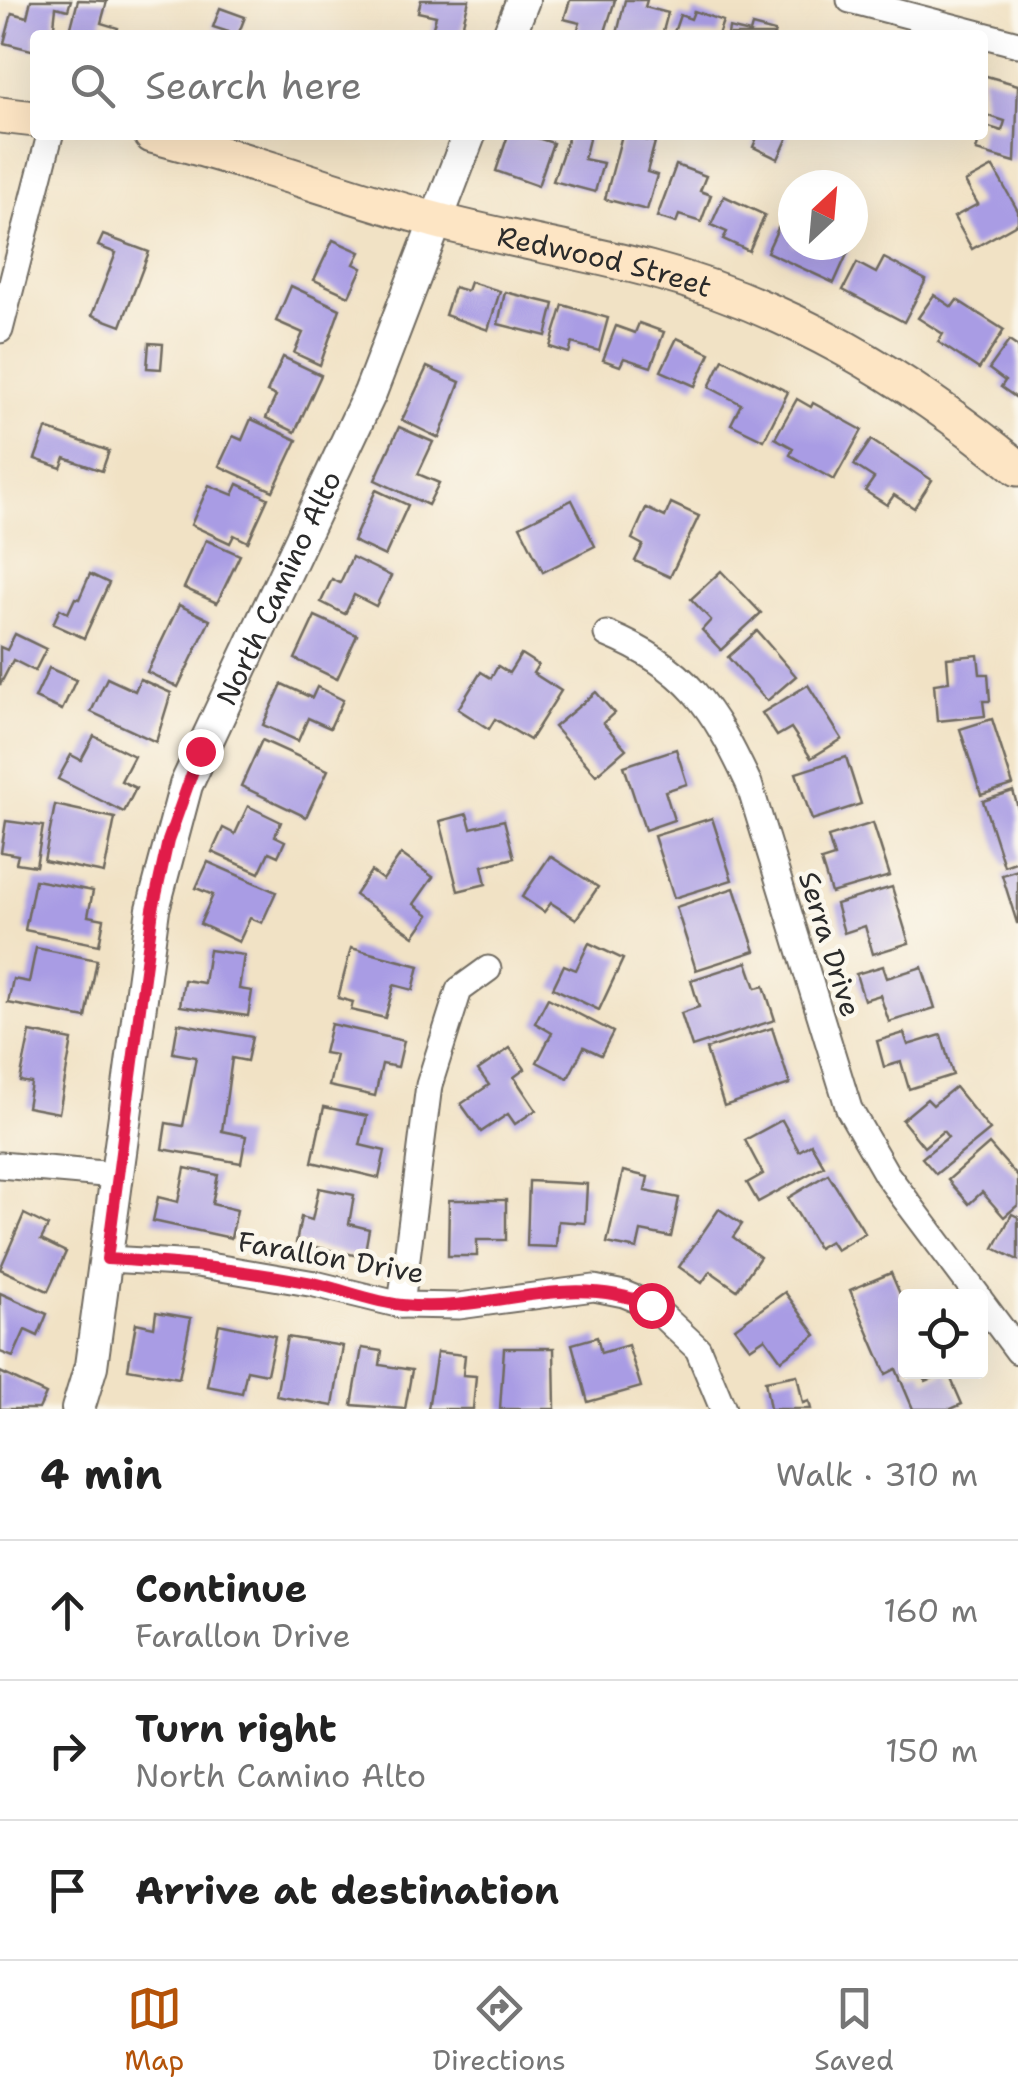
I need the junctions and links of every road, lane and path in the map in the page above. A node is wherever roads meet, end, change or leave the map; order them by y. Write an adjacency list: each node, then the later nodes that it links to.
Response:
1 (523, 0): 3 (street)
2 (850, 0): 4 (street)
3 (511, 30)
4 (965, 30)
5 (988, 36): 6 (street)
6 (1018, 44)
7 (0, 115): 8 (main road)
8 (30, 118)
9 (49, 140): 13 (street)
10 (173, 140): 12 (main road, Redwood Street)
11 (467, 140): 12 (street, North Camino Alto)
12 (434, 220): 14 (main road, Redwood Street); 18 (street, North Camino Alto)
13 (0, 330)
14 (1018, 468)
15 (607, 634): 20 (street, Serra Drive)
16 (488, 970): 21 (street)
17 (0, 1165): 18 (street)
18 (115, 1175): 19 (street, North Camino Alto)
19 (107, 1259): 21 (street, Farallon Drive); 24 (street, North Camino Alto)
20 (972, 1289)
21 (401, 1305): 25 (street, Farallon Drive)
22 (988, 1310): 23 (street, Serra Drive)
23 (1018, 1351)
24 (78, 1409)
25 (723, 1409)

